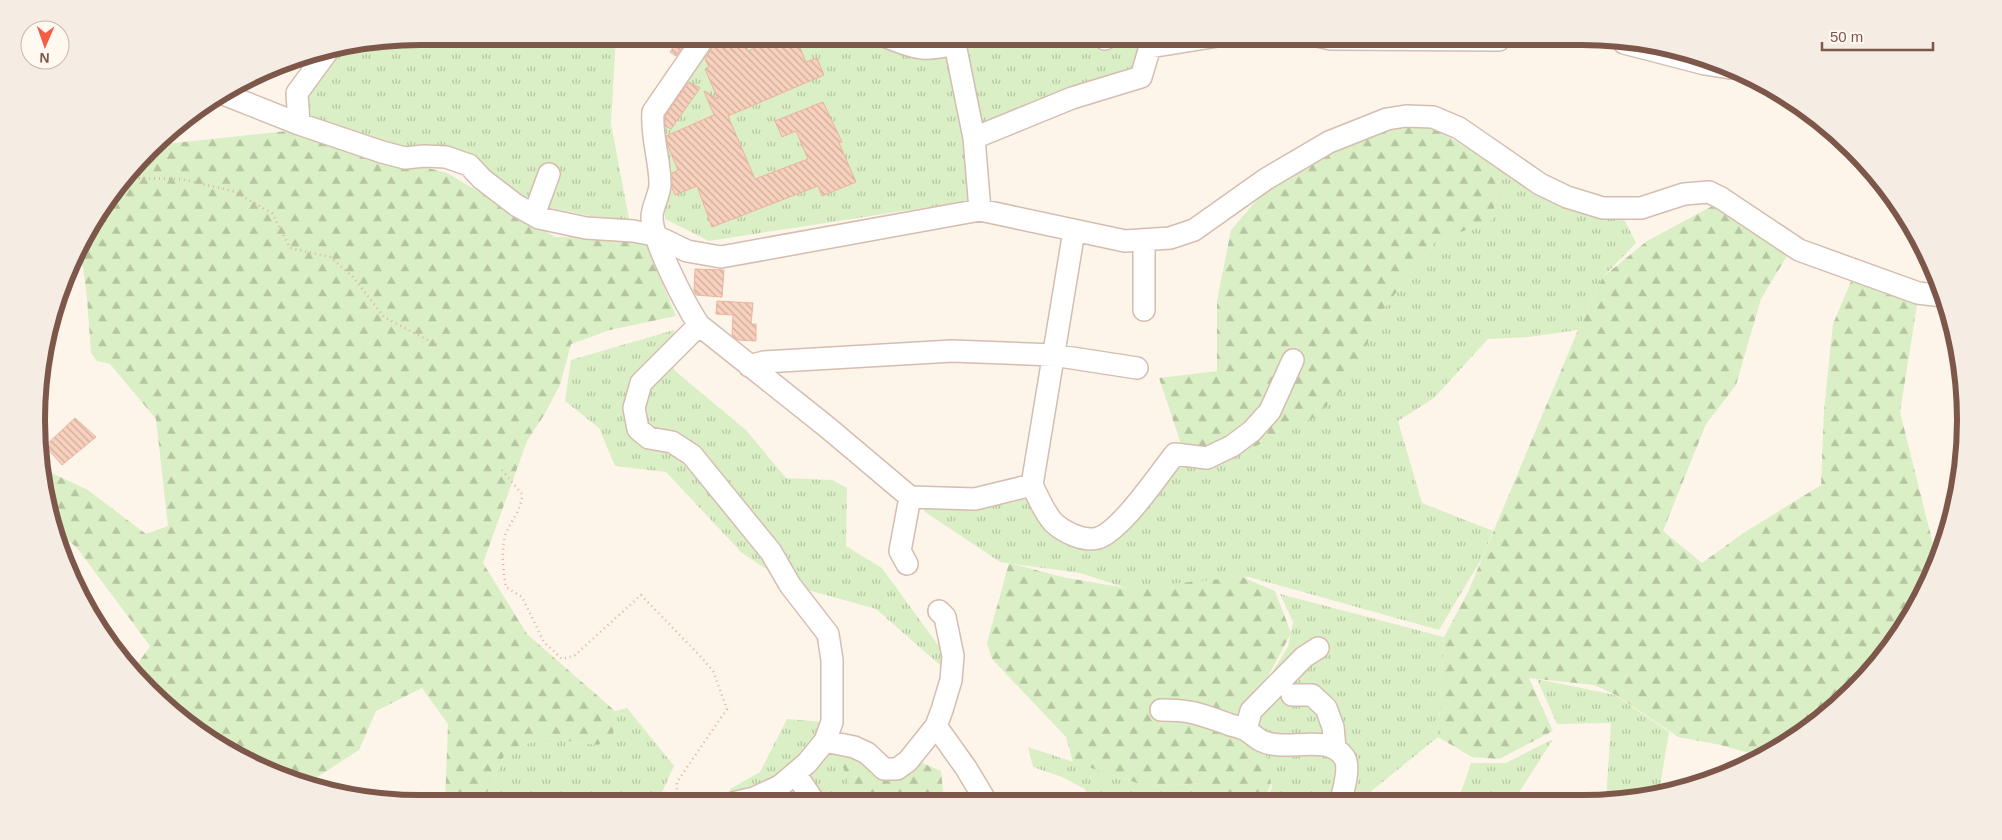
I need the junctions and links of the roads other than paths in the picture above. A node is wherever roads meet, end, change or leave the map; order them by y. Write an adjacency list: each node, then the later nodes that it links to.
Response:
1 (700, 45): 14 (street)
2 (923, 45): 3 (street)
3 (942, 45)
4 (952, 45): 9 (street)
5 (1162, 45): 9 (street)
6 (323, 58): 8 (street)
7 (230, 96): 8 (street)
8 (299, 124): 12 (street)
9 (974, 138): 11 (street)
10 (549, 174): 12 (street)
11 (980, 210): 13 (street); 14 (street)
12 (534, 215): 14 (street)
13 (1074, 231): 15 (street); 19 (street)
14 (654, 235): 18 (street)
15 (1144, 240): 16 (street); 17 (street)
16 (1935, 295)
17 (1144, 310)
18 (699, 325): 21 (street); 32 (street)
19 (1054, 355): 21 (street); 22 (street); 23 (street)
20 (1293, 360): 23 (street)
21 (749, 366): 24 (street)
22 (1137, 368)
23 (1032, 486): 24 (street)
24 (910, 497): 25 (street)
25 (907, 564)
26 (939, 611): 30 (street)
27 (1318, 648): 31 (street)
28 (1292, 695): 33 (street)
29 (1161, 710): 31 (street)
30 (936, 726): 32 (street); 37 (street)
31 (1246, 730): 33 (street)
32 (825, 741): 34 (street)
33 (1335, 748): 38 (street)
34 (794, 774): 35 (street); 36 (street)
35 (760, 795)
36 (809, 795)
37 (982, 795)
38 (1342, 795)

